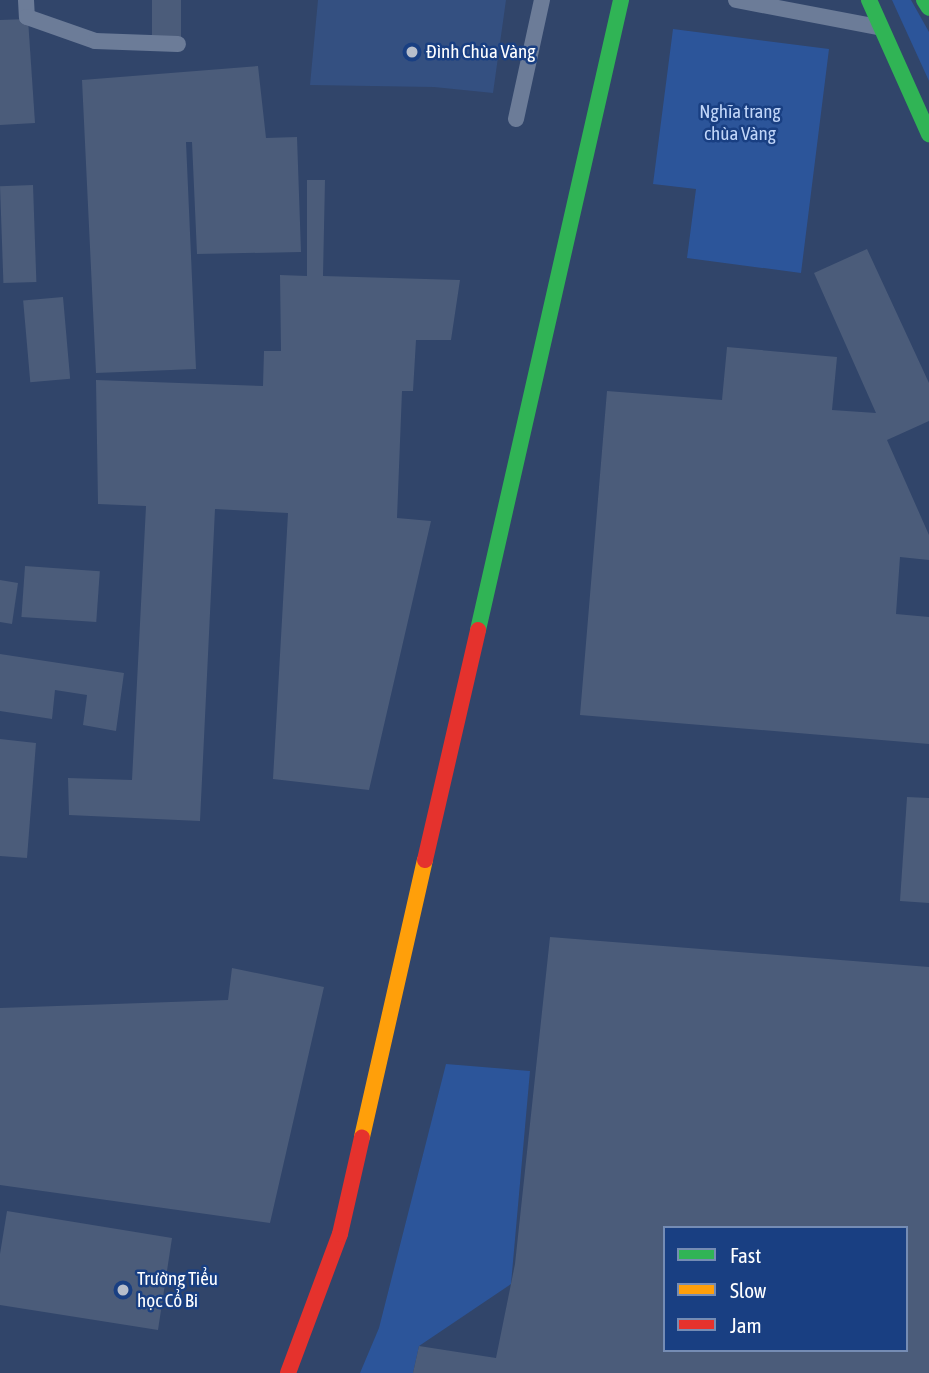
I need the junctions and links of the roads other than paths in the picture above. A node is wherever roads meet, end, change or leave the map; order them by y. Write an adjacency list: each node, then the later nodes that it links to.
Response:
1 (26, 0): 9 (lane)
2 (542, 0): 10 (lane)
3 (621, 0): 12 (main road)
4 (736, 0): 8 (lane)
5 (869, 0): 8 (main road)
6 (924, 0): 7 (main road)
7 (929, 8)
8 (881, 28): 11 (main road)
9 (178, 44)
10 (516, 119)
11 (929, 134)
12 (288, 1373)

